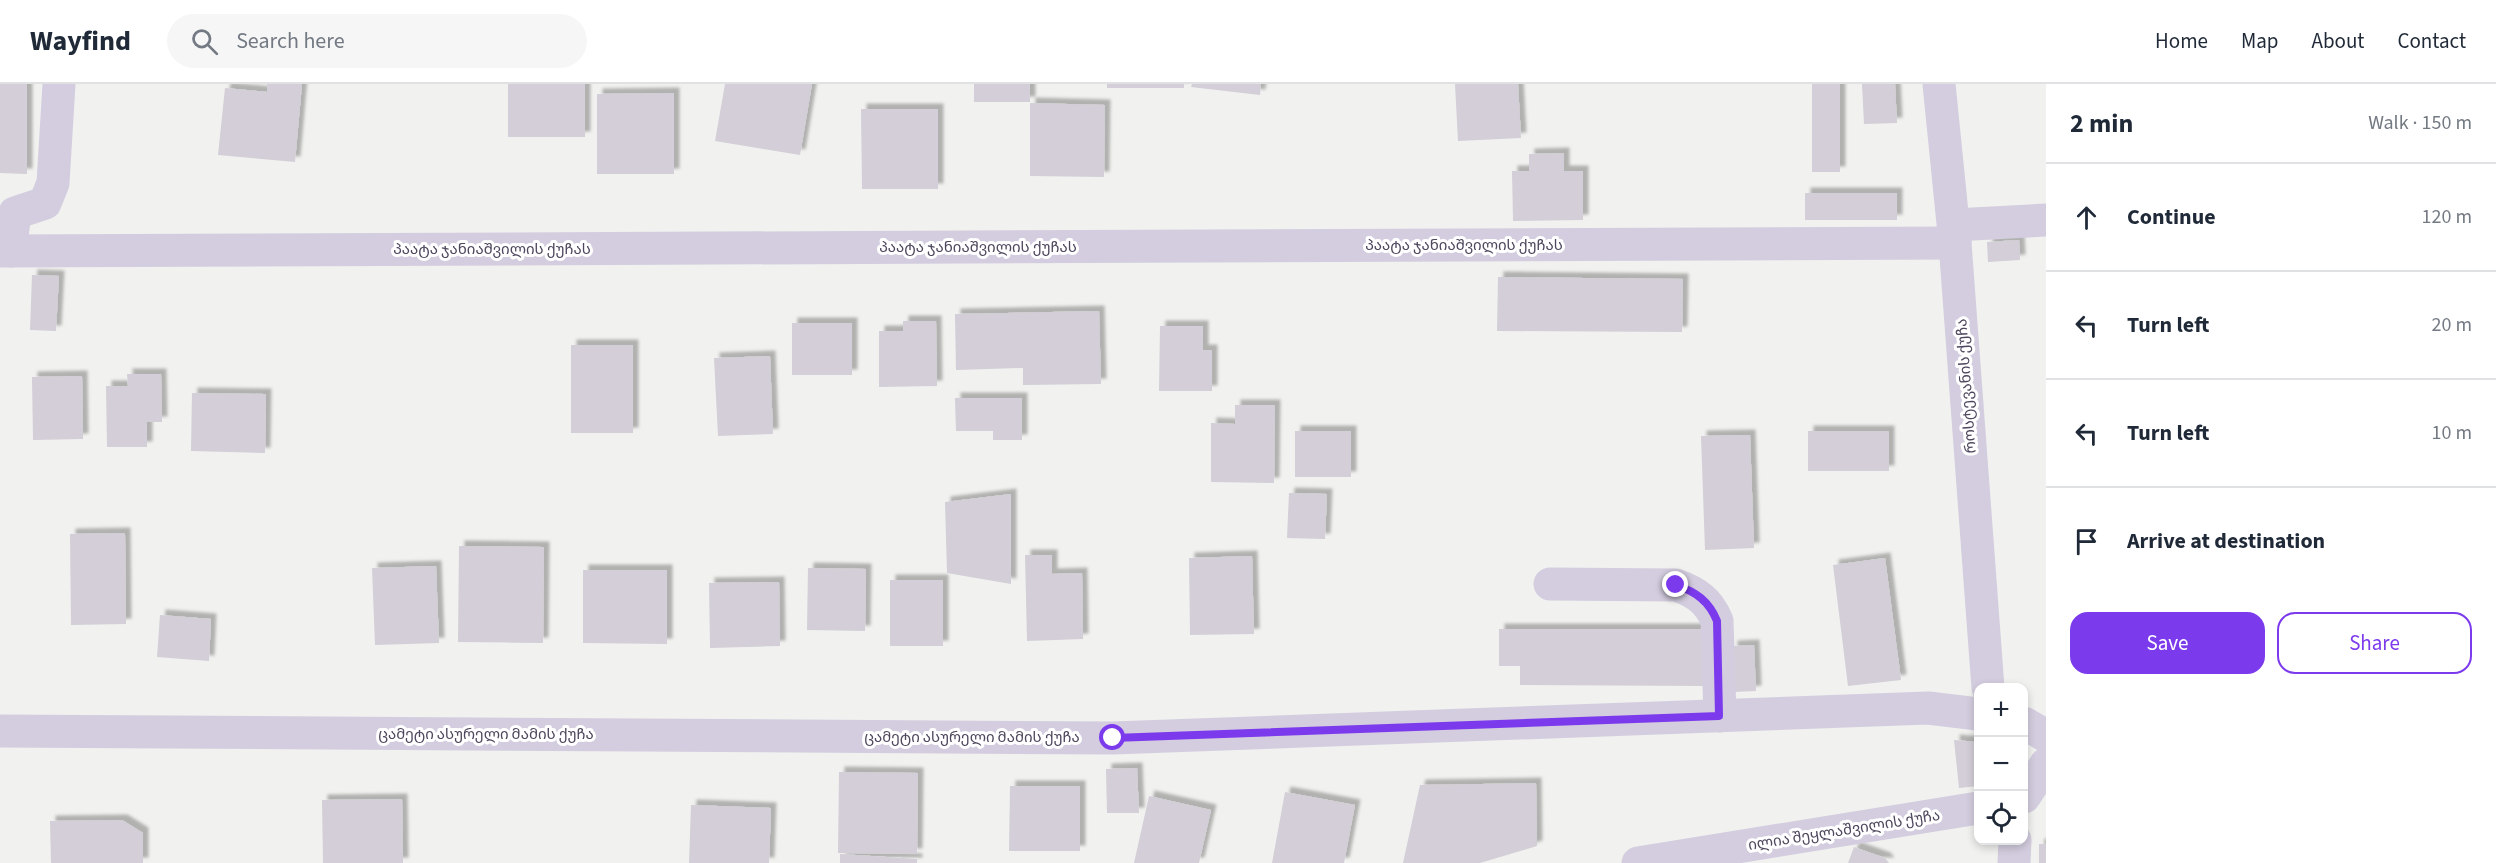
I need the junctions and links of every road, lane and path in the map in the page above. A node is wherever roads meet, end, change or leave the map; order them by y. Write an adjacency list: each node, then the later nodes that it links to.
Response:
1 (59, 84): 3 (street)
2 (1940, 84): 5 (street, როსტევანის ქუჩა)
3 (8, 212): 6 (street)
4 (2046, 220): 5 (street, პაატა ჯანიაშვილის ქუჩას)
5 (1955, 234): 6 (street, პაატა ჯანიაშვილის ქუჩას); 8 (street, როსტევანის ქუჩა)
6 (5, 251)
7 (1550, 585): 10 (street)
8 (1988, 683)
9 (1974, 714): 10 (street, ცამეტი ასურელი მამის ქუჩა)
10 (1719, 716): 12 (street, ცამეტი ასურელი მამის ქუჩა)
11 (2028, 725): 13 (street)
12 (0, 731)
13 (2046, 735)
14 (2046, 764): 15 (street)
15 (2028, 791)
16 (1974, 809): 18 (street, ილია შეყლაშვილის ქუჩა)
17 (2015, 845): 19 (street)
18 (1638, 863)
19 (2014, 863)

